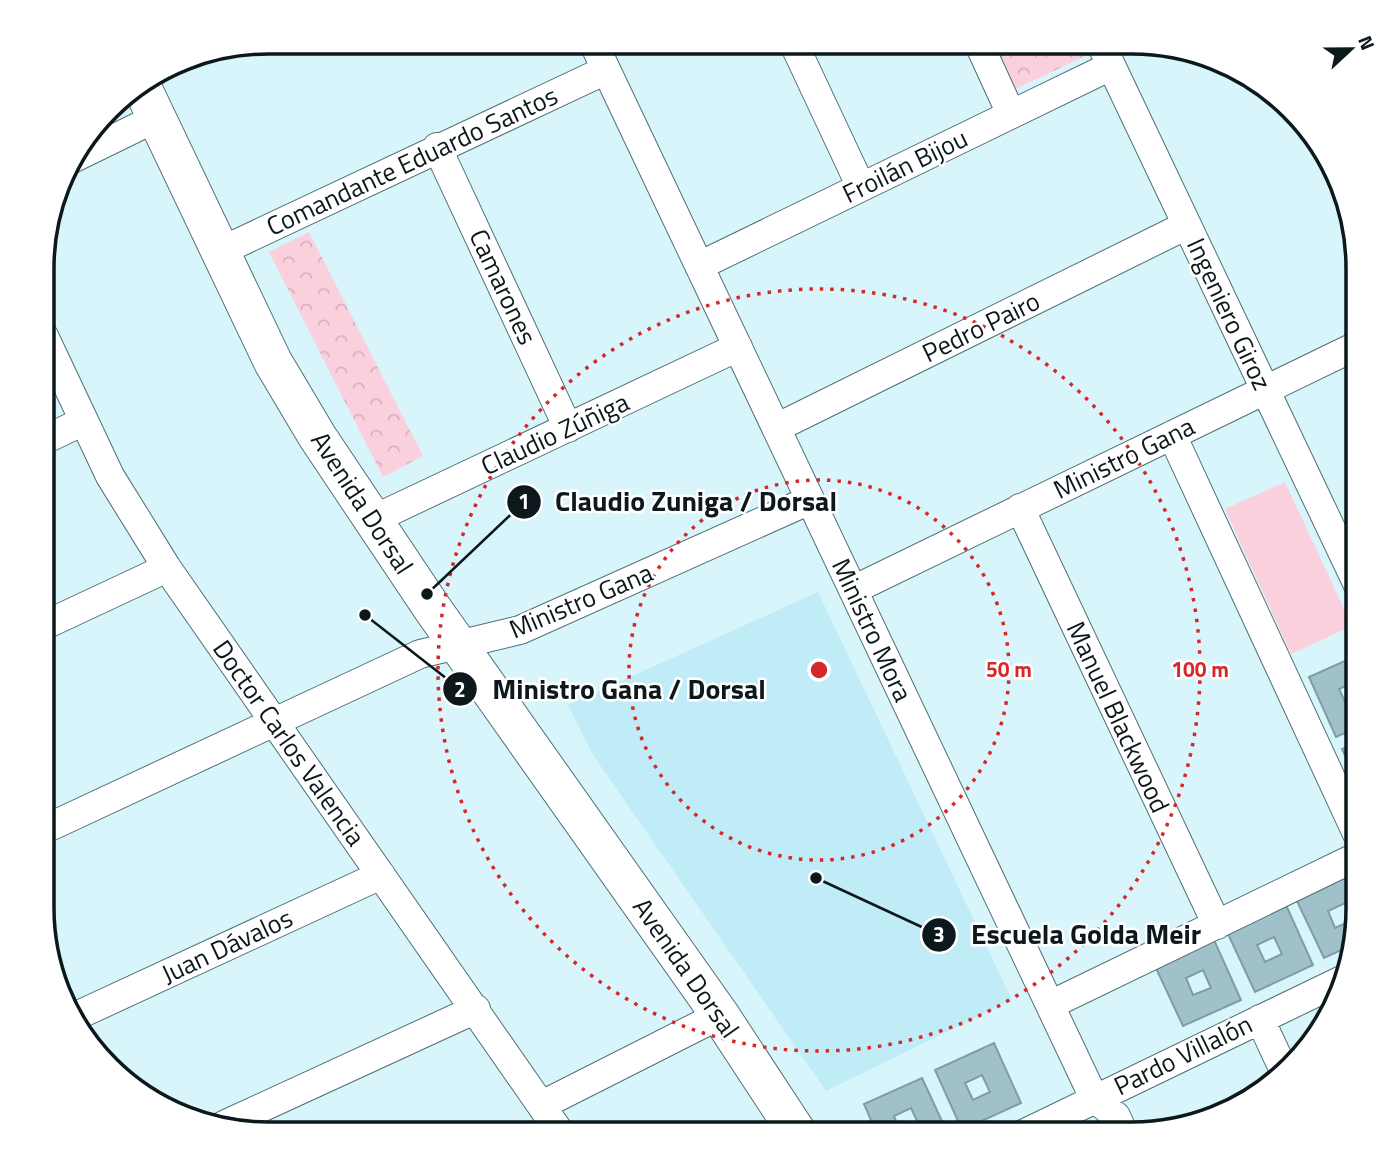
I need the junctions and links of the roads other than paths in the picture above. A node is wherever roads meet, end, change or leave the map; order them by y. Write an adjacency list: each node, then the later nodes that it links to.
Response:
1 (599, 54): 6 (street, Ministro Mora)
2 (799, 55): 11 (street)
3 (984, 55): 8 (street)
4 (1104, 55): 8 (street, Froilán Bijou)
5 (1105, 55): 12 (street, Ingeniero Giroz)
6 (606, 70): 10 (street, Comandante Eduardo Santos); 14 (street, Ministro Mora)
7 (149, 102): 9 (street); 13 (street, Avenida Dorsal)
8 (1011, 114): 11 (street, Froilán Bijou)
9 (97, 140)
10 (437, 147): 13 (street, Comandante Eduardo Santos); 20 (street, Camarones)
11 (861, 187): 14 (street, Froilán Bijou)
12 (1187, 225): 18 (street, Ingeniero Giroz); 21 (street, Pedro Pairo)
13 (219, 253): 26 (street, Avenida Dorsal)
14 (699, 266): 15 (street, Ministro Mora)
15 (738, 347): 20 (street, Claudio Zúñiga); 21 (street, Ministro Mora)
16 (1345, 351): 18 (street, Ministro Gana)
17 (54, 358): 19 (street, Doctor Carlos Valencia)
18 (1265, 390): 23 (street, Ministro Gana); 27 (street, Ingeniero Giroz)
19 (83, 421): 22 (street); 28 (street, Doctor Carlos Valencia)
20 (568, 428): 26 (street, Claudio Zúñiga)
21 (776, 428): 24 (street, Ministro Mora)
22 (54, 435)
23 (1172, 435): 25 (street, Ministro Gana); 33 (street)
24 (810, 500): 29 (street, Ministro Mora); 31 (street, Ministro Gana)
25 (1020, 509): 29 (street, Ministro Gana); 37 (street, Manuel Blackwood)
26 (372, 520): 31 (street, Avenida Dorsal)
27 (1345, 560)
28 (167, 568): 30 (street); 32 (street, Doctor Carlos Valencia)
29 (852, 590): 39 (street, Ministro Mora)
30 (55, 621)
31 (458, 643): 32 (street, Ministro Gana); 42 (street, Avenida Dorsal)
32 (274, 722): 34 (street, Ministro Gana); 36 (street, Doctor Carlos Valencia)
33 (1346, 810)
34 (55, 824)
35 (1346, 862): 37 (street)
36 (381, 875): 40 (street, Doctor Carlos Valencia); 41 (street, Juan Dávalos)
37 (1217, 925): 39 (street)
38 (1331, 985): 43 (street, Pardo Villalón)
39 (1050, 1005): 45 (street, Ministro Mora)
40 (476, 1009): 46 (street, Doctor Carlos Valencia); 47 (street)
41 (82, 1013)
42 (720, 1015): 46 (street); 48 (street, Avenida Dorsal)
43 (1260, 1019): 44 (street); 45 (street, Pardo Villalón)
44 (1280, 1062)
45 (1094, 1098): 49 (street, Pardo Villalón); 50 (street, Ministro Mora)
46 (542, 1105): 51 (street, Doctor Carlos Valencia)
47 (237, 1119)
48 (790, 1121)
49 (1048, 1121)
50 (1118, 1121)
51 (553, 1122)

